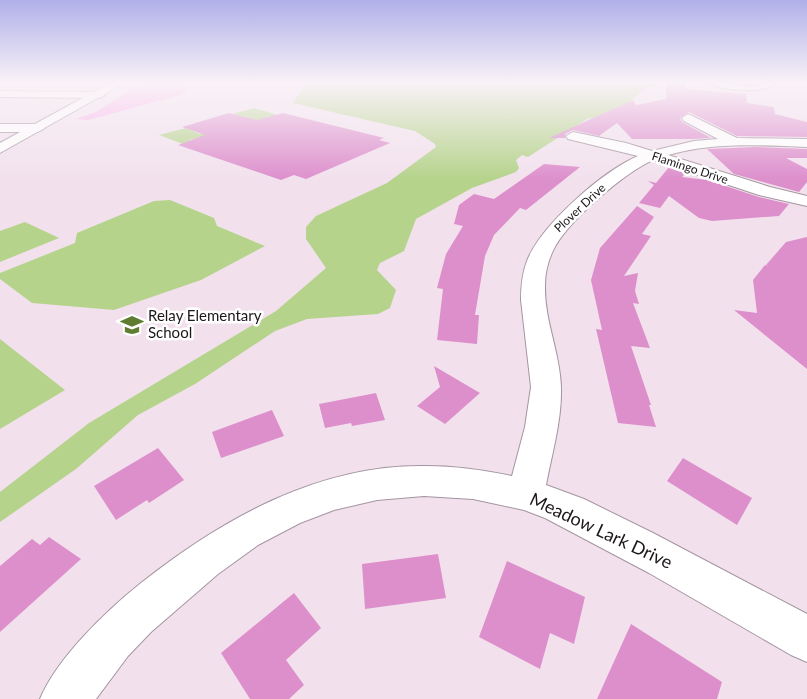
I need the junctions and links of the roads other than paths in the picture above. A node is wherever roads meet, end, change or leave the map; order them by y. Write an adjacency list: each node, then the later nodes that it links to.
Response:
1 (63, 115): 4 (street)
2 (688, 118): 6 (street)
3 (0, 128): 4 (street)
4 (38, 128): 8 (street)
5 (573, 136): 9 (street, Flamingo Drive)
6 (735, 142): 7 (street, Plover Drive); 9 (street, Plover Drive)
7 (807, 143)
8 (0, 149)
9 (653, 156): 10 (street, Flamingo Drive); 11 (street, Plover Drive)
10 (807, 201)
11 (526, 494): 12 (street, Meadow Lark Drive); 13 (street, Meadow Lark Drive)
12 (807, 639)
13 (65, 699)

